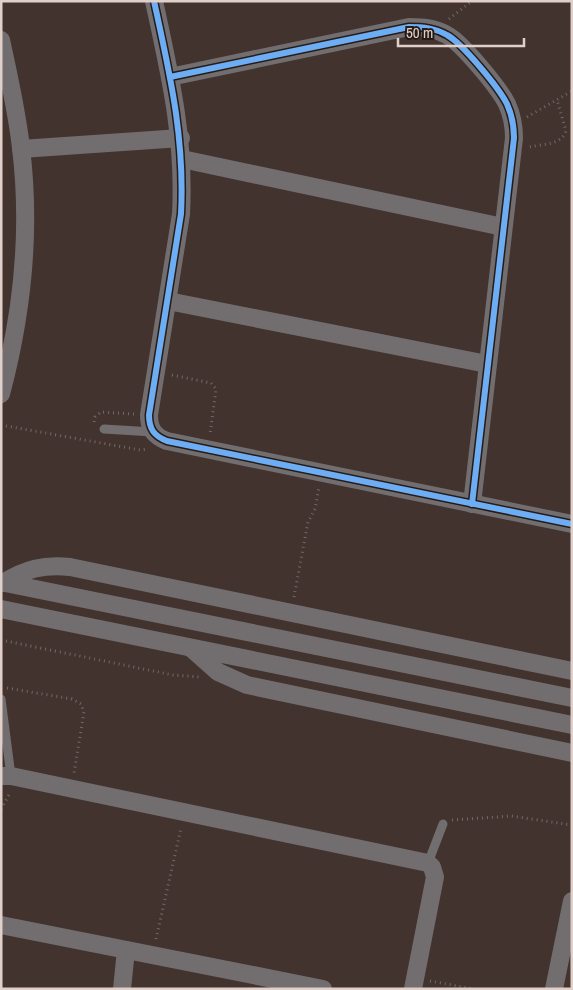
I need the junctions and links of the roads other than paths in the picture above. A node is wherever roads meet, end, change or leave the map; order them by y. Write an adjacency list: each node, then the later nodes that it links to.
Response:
1 (154, 1): 3 (street)
2 (1, 40): 5 (street)
3 (170, 77): 4 (street); 7 (street)
4 (180, 138): 5 (street); 6 (street)
5 (21, 149): 10 (street)
6 (182, 159): 7 (street); 8 (street)
7 (503, 227): 9 (street)
8 (168, 301): 9 (street); 12 (street)
9 (488, 364): 13 (street)
10 (1, 394)
11 (104, 430): 12 (lane)
12 (160, 436): 13 (street)
13 (472, 504): 14 (street)
14 (572, 524)
15 (2, 582): 18 (street); 19 (street)
16 (1, 608): 17 (street)
17 (190, 648): 21 (street); 22 (street)
18 (572, 671)
19 (572, 698)
20 (1, 699): 23 (lane)
21 (572, 725)
22 (572, 753)
23 (6, 776): 25 (street)
24 (443, 824): 25 (lane)
25 (428, 863): 29 (street)
26 (572, 901): 33 (street)
27 (1, 925): 28 (street)
28 (126, 950): 30 (street); 31 (street)
29 (414, 983)
30 (276, 984): 32 (street)
31 (122, 989)
32 (323, 989)
33 (554, 989)

